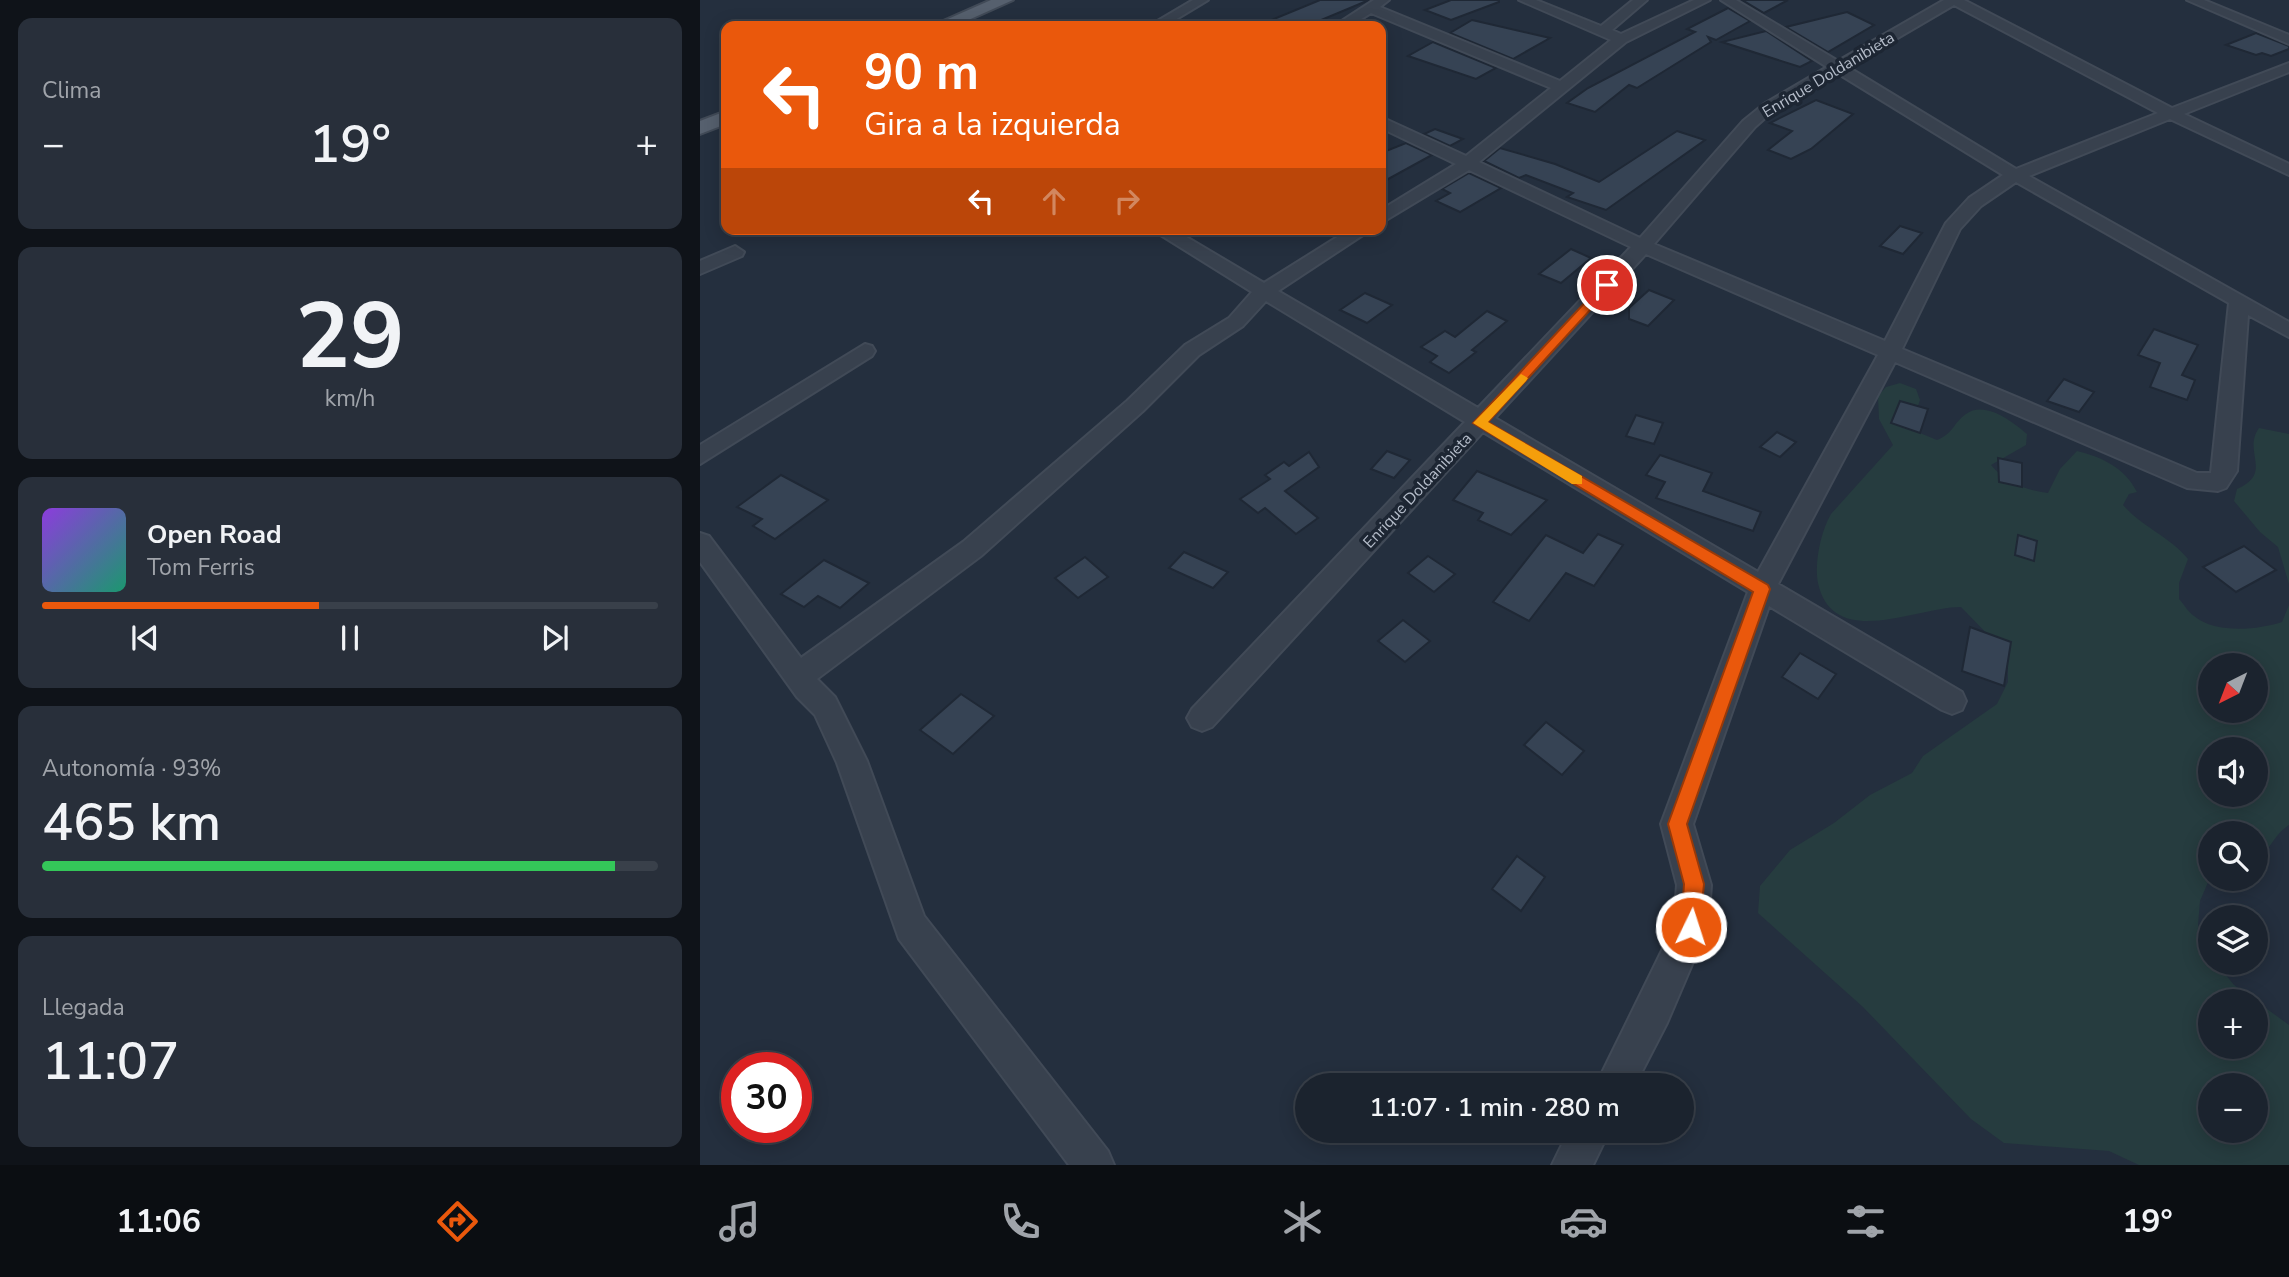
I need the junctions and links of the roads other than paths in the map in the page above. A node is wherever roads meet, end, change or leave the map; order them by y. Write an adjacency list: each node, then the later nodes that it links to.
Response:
1 (1003, 0): 10 (main road)
2 (1202, 0): 11 (street)
3 (1525, 0): 13 (street)
4 (1641, 0): 13 (street)
5 (1704, 0): 14 (street)
6 (1727, 0): 17 (street)
7 (1953, 0): 17 (street, Enrique Doldanibieta); 19 (street)
8 (2193, 0): 15 (street)
9 (1377, 4): 12 (street); 18 (street)
10 (953, 21)
11 (1172, 21)
12 (1349, 21)
13 (1602, 31): 14 (street)
14 (1622, 39): 18 (street)
15 (2289, 40)
16 (2289, 67): 19 (street)
17 (1837, 68): 25 (street); 29 (street, Enrique Doldanibieta)
18 (1561, 87): 23 (street)
19 (2174, 115): 24 (street); 25 (street)
20 (721, 119): 22 (main road)
21 (1386, 124): 23 (street)
22 (700, 128)
23 (1468, 163): 26 (street); 29 (street)
24 (2289, 170)
25 (2015, 175): 33 (street); 36 (street)
26 (1386, 215)
27 (1170, 235): 32 (street)
28 (1353, 235): 32 (street)
29 (1643, 246): 36 (street); 37 (street, Enrique Doldanibieta)
30 (735, 253): 31 (street)
31 (700, 268)
32 (1263, 292): 37 (street); 41 (street)
33 (2239, 300): 34 (street); 36 (street)
34 (2289, 331)
35 (865, 351): 38 (street)
36 (1890, 352): 40 (street)
37 (1480, 423): 40 (street); 43 (street, Enrique Doldanibieta)
38 (700, 456)
39 (700, 543): 41 (street)
40 (1762, 589): 42 (street); 44 (street)
41 (799, 676): 46 (street)
42 (1952, 701)
43 (1202, 718)
44 (1621, 1073)
45 (1584, 1143): 47 (street)
46 (1094, 1165)
47 (1572, 1165)

